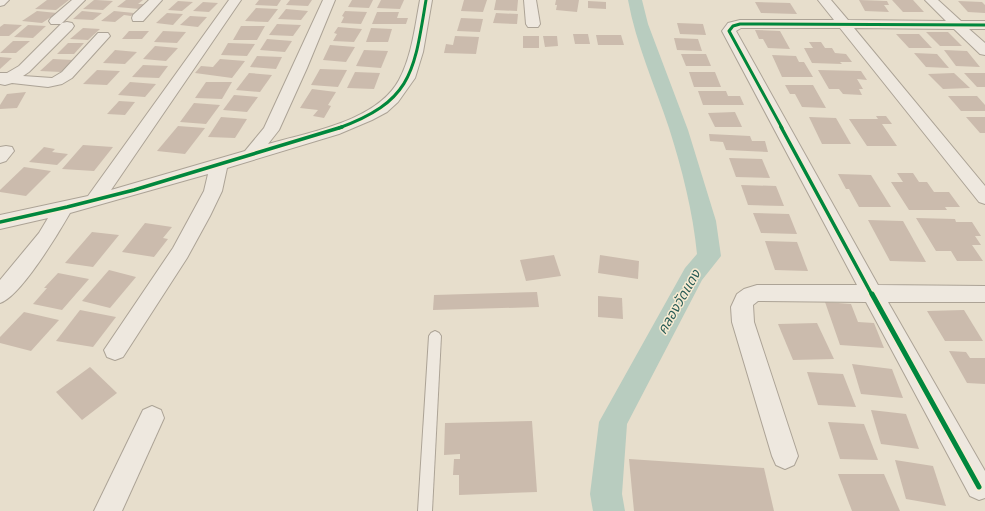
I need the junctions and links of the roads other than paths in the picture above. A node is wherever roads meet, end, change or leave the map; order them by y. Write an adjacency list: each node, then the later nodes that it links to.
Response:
1 (3, 0): 10 (street)
2 (79, 0): 18 (street)
3 (156, 0): 11 (street)
4 (235, 0): 22 (street)
5 (329, 0): 19 (street)
6 (426, 0): 19 (street)
7 (530, 0): 12 (street)
8 (824, 0): 13 (street)
9 (931, 0): 14 (street)
10 (0, 2)
11 (138, 18)
12 (533, 24)
13 (843, 24): 14 (street); 21 (street); 26 (street)
14 (956, 24): 15 (street); 17 (street)
15 (985, 25)
16 (103, 36): 18 (street)
17 (985, 52)
18 (3, 80)
19 (252, 155): 20 (street)
20 (219, 165): 22 (street); 29 (street)
21 (985, 198)
22 (94, 201): 23 (street)
23 (63, 209): 24 (street); 25 (street)
24 (0, 222)
25 (0, 294)
26 (872, 294): 27 (street); 31 (street); 32 (street)
27 (985, 294)
28 (435, 336): 34 (lane)
29 (115, 350)
30 (152, 418): 33 (street)
31 (785, 456)
32 (979, 487)
33 (108, 511)
34 (426, 511)

